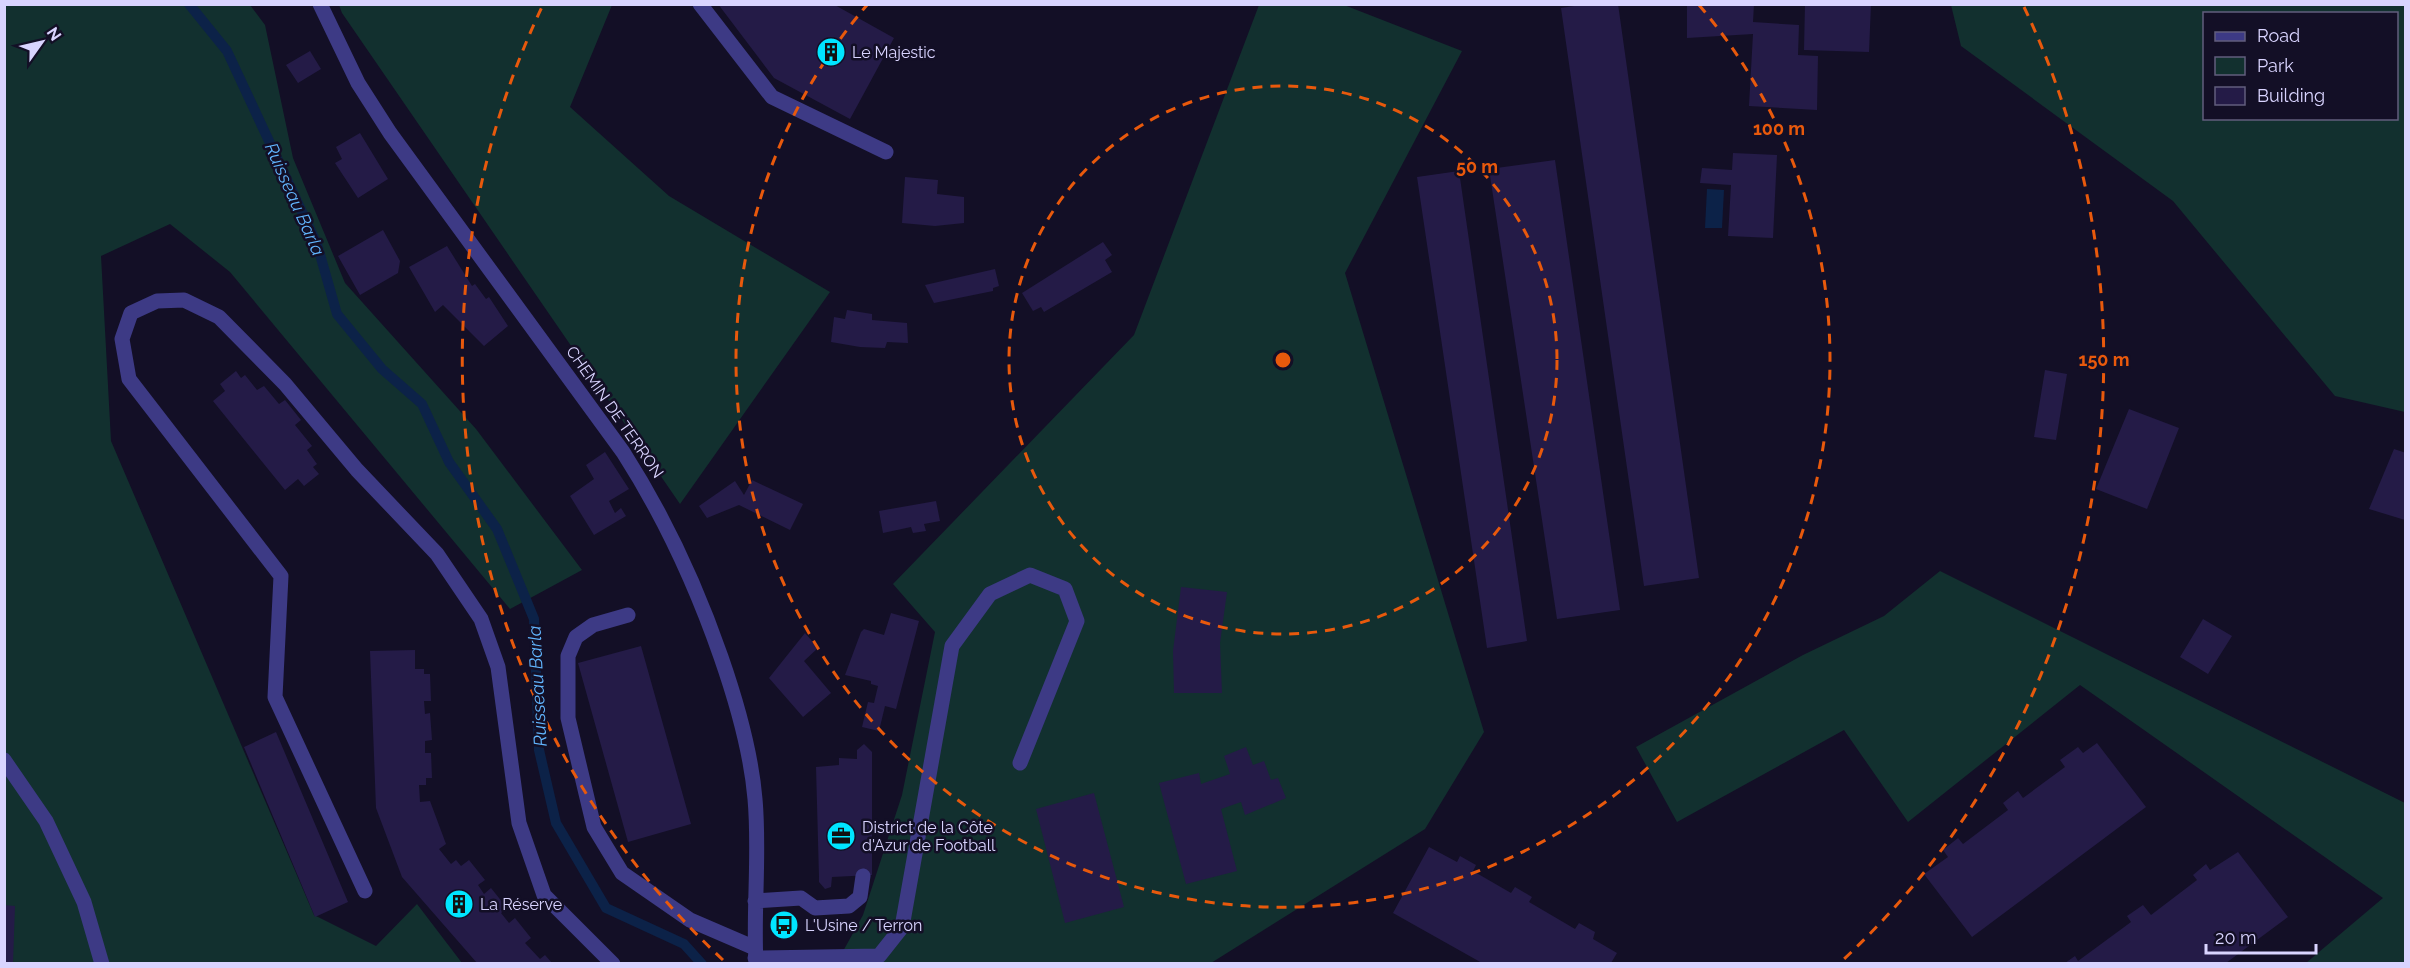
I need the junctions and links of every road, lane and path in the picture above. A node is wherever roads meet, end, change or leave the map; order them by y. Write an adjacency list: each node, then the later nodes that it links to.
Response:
1 (320, 4): 9 (street, CHEMIN DE TERRON)
2 (700, 4): 3 (street)
3 (886, 152)
4 (628, 615): 10 (street)
5 (4, 759): 11 (street)
6 (1020, 763): 10 (street)
7 (863, 876): 9 (street)
8 (365, 891): 12 (street)
9 (755, 901): 10 (street, CHEMIN DE TERRON)
10 (755, 956)
11 (102, 963)
12 (613, 963)

